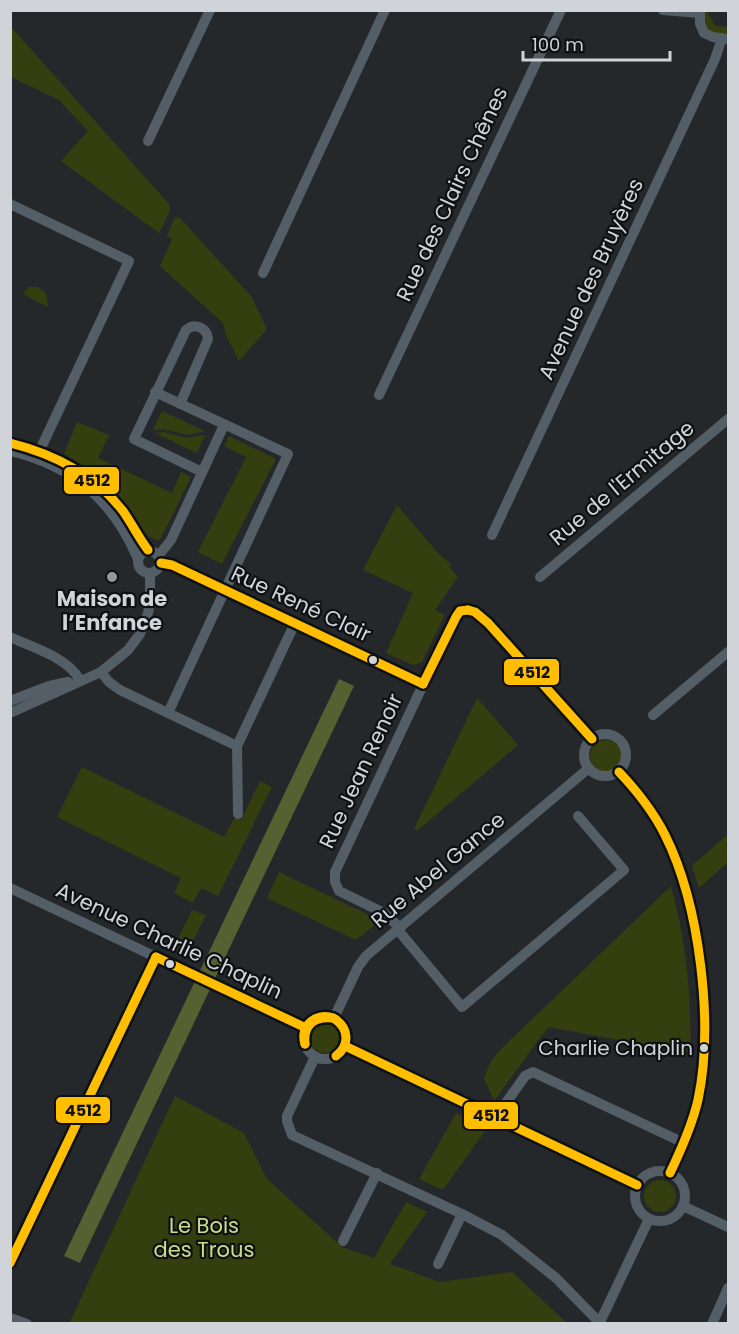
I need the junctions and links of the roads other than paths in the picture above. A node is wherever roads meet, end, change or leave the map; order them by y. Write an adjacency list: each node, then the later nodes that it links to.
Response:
1 (210, 10): 7 (street)
2 (386, 10): 9 (street)
3 (561, 10): 11 (street, Rue des Clairs Chênes)
4 (663, 10): 5 (street)
5 (700, 12): 6 (street)
6 (725, 39): 19 (street, Avenue des Bruyères)
7 (148, 141)
8 (10, 204): 17 (street)
9 (263, 273)
10 (155, 392): 12 (street); 12 (street); 18 (street)
11 (379, 395)
12 (180, 404): 14 (street)
13 (729, 419): 24 (street, Rue de l'Ermitage)
14 (224, 425): 18 (street); 25 (street)
15 (10, 443): 17 (street)
16 (10, 451): 21 (street)
17 (39, 452): 20 (street)
18 (202, 472): 22 (street)
19 (492, 535)
20 (148, 550): 21 (street); 22 (street)
21 (138, 559): 23 (street)
22 (160, 559): 23 (street); 25 (street, Rue René Clair)
23 (150, 573): 29 (street)
24 (540, 577)
25 (226, 591): 26 (street, Rue René Clair); 34 (street)
26 (295, 623): 31 (street, Rue René Clair); 37 (street)
27 (10, 637): 30 (street)
28 (729, 652): 35 (street)
29 (101, 672): 30 (street); 34 (street)
30 (80, 680): 32 (street); 33 (street)
31 (423, 684): 36 (street, Rue Jean Renoir); 43 (street, Rue Jean Renoir)
32 (10, 701)
33 (10, 713)
34 (168, 713): 37 (street)
35 (653, 715)
36 (592, 739): 38 (street); 39 (street)
37 (237, 746): 40 (street)
38 (589, 768): 39 (street); 43 (street, Rue Abel Gance)
39 (619, 771): 50 (street)
40 (238, 814)
41 (578, 816): 43 (street)
42 (12, 890): 44 (street, Avenue Charlie Chaplin)
43 (399, 929): 45 (street, Rue Abel Gance)
44 (156, 957): 46 (street, Avenue Charlie Chaplin); 59 (street)
45 (334, 1018): 46 (street); 47 (street)
46 (306, 1028): 48 (street)
47 (345, 1046): 48 (street); 49 (street)
48 (315, 1057): 51 (street)
49 (496, 1117): 50 (street); 53 (street)
50 (684, 1143): 52 (street)
51 (377, 1173): 55 (street); 58 (street)
52 (670, 1173): 53 (street); 54 (street)
53 (638, 1185): 56 (street)
54 (684, 1206): 56 (street); 57 (street)
55 (462, 1214): 60 (street); 64 (street)
56 (649, 1219): 64 (street)
57 (729, 1227)
58 (343, 1241)
59 (10, 1264)
60 (438, 1264)
61 (729, 1288): 65 (street)
62 (10, 1318): 63 (street)
63 (27, 1323)
64 (601, 1323)
65 (712, 1323)

